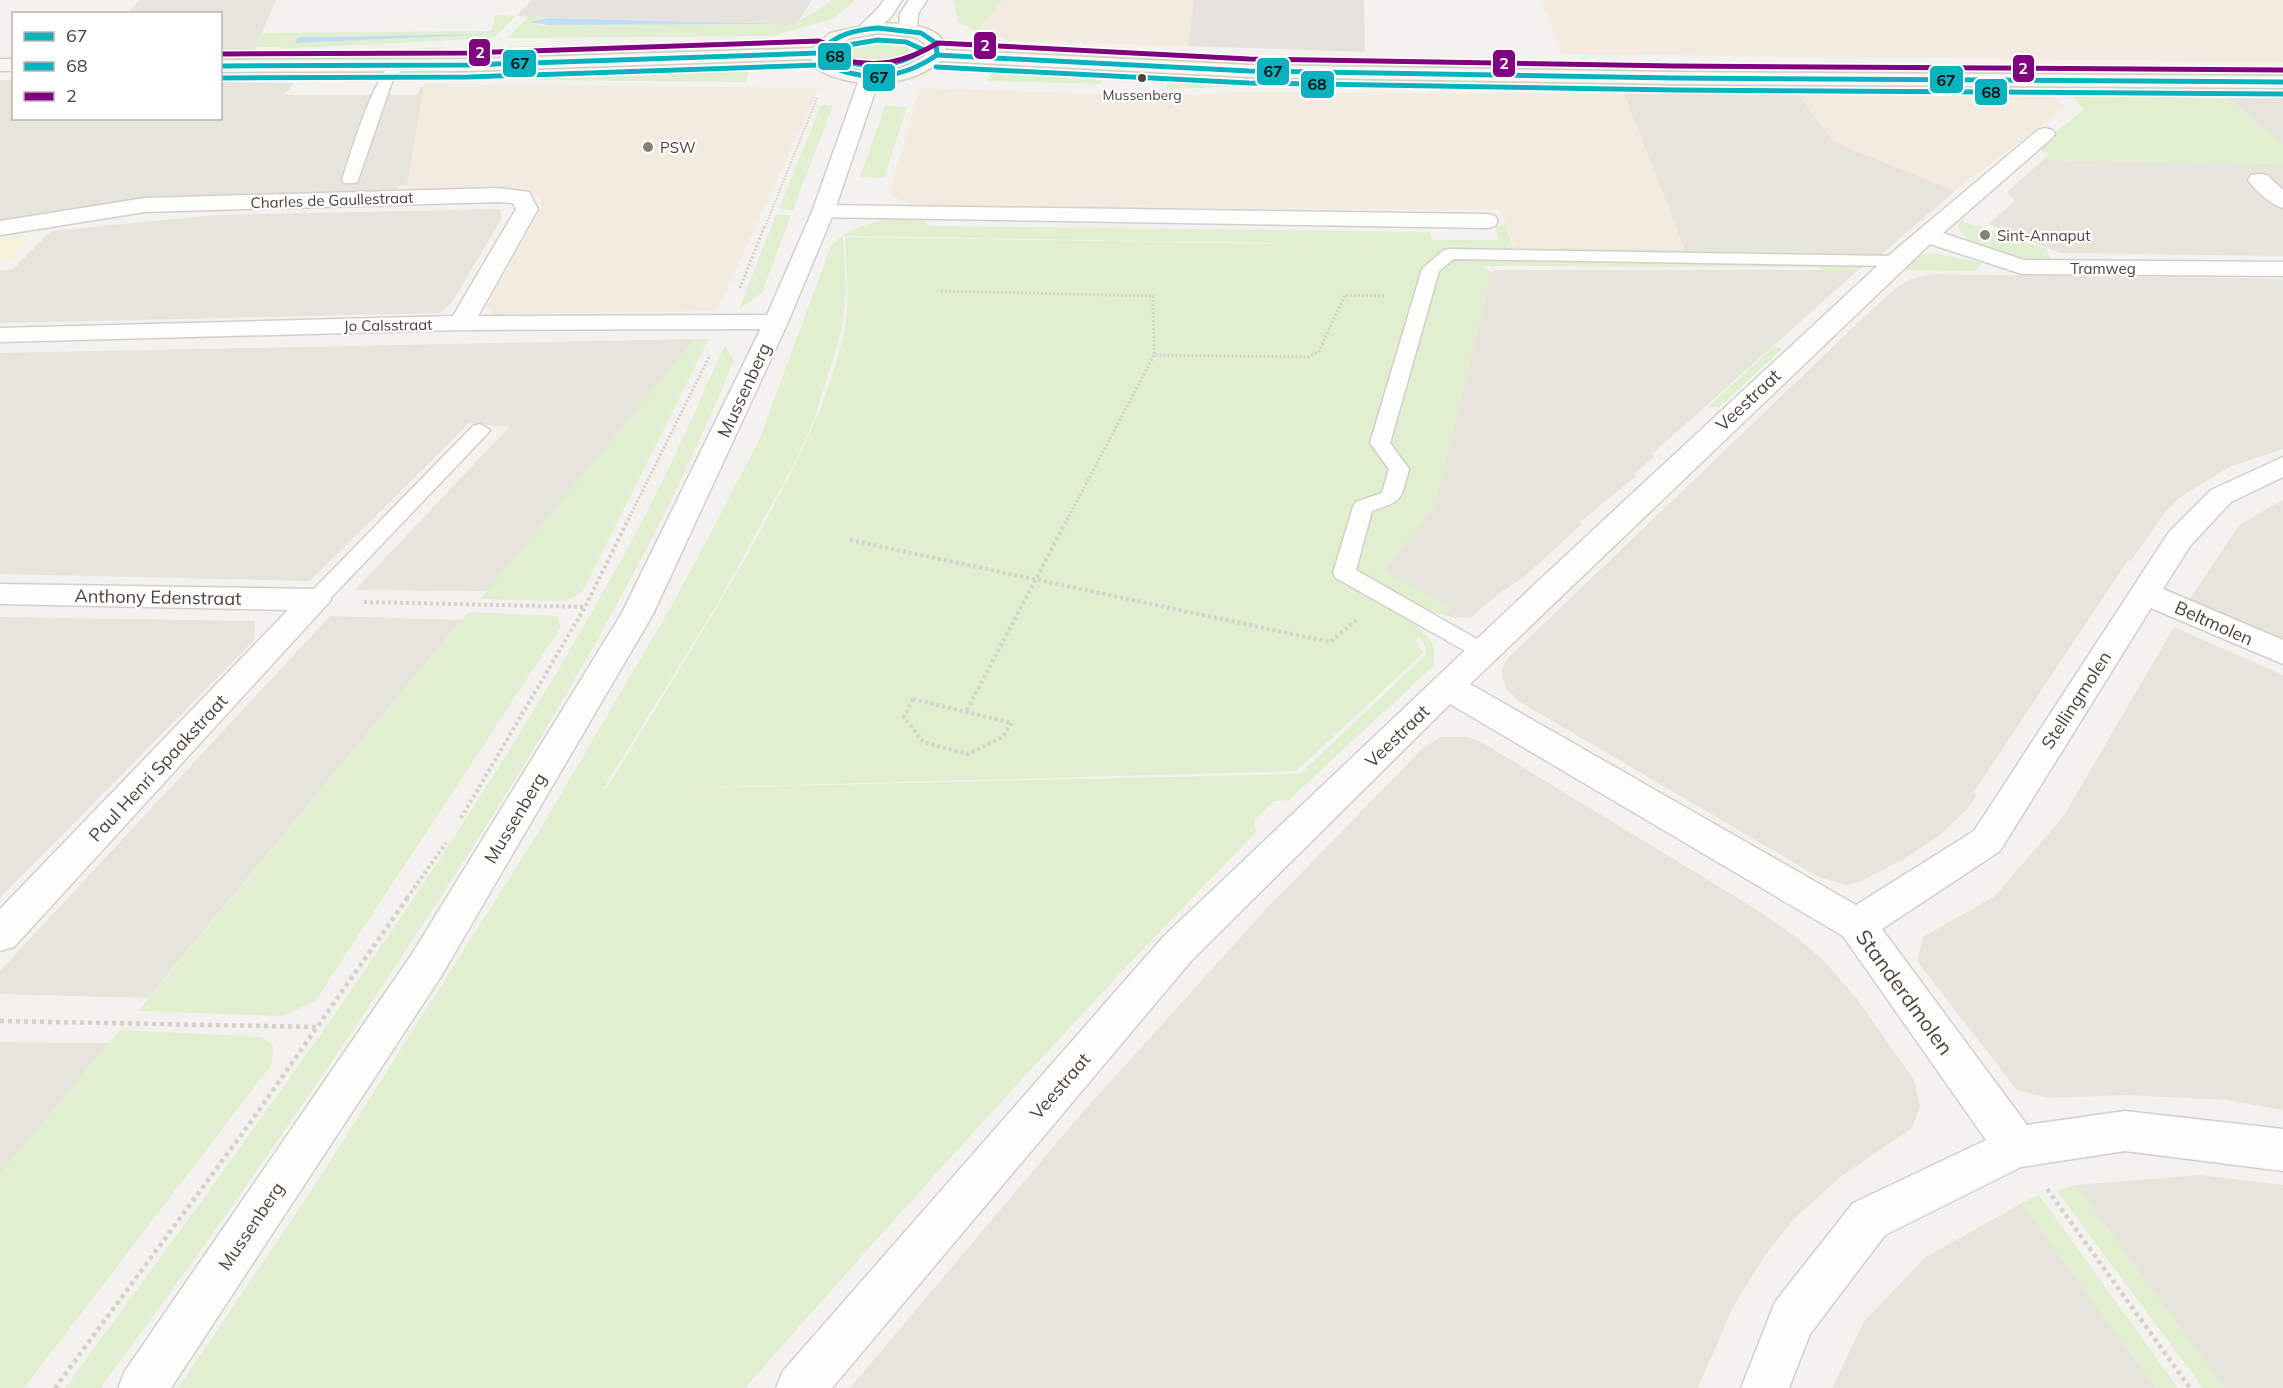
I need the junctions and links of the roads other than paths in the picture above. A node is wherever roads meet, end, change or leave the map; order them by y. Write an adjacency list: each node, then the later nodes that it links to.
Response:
1 (893, 0): 3 (street)
2 (918, 0): 4 (street)
3 (867, 29): 4 (main road); 5 (main road)
4 (908, 30): 6 (main road)
5 (819, 53): 8 (main road); 9 (main road)
6 (937, 55): 9 (main road); 10 (main road)
7 (222, 66): 8 (main road)
8 (397, 66): 12 (lane)
9 (870, 77): 15 (street, Mussenberg)
10 (2283, 82)
11 (2045, 134): 18 (street, Veestraat)
12 (350, 180)
13 (2259, 180): 14 (street)
14 (2283, 201)
15 (823, 212): 16 (street); 21 (street, Mussenberg)
16 (1487, 221)
17 (0, 228): 22 (street, Charles de Gaullestraat)
18 (1927, 235): 19 (street, Veestraat); 20 (street, Tramweg)
19 (1896, 261): 29 (street, Veestraat); 29 (lane)
20 (2283, 269)
21 (776, 322): 22 (street, Jo Calsstraat); 36 (street, Mussenberg)
22 (461, 323): 23 (street, Jo Calsstraat)
23 (0, 335)
24 (480, 430): 28 (lane)
25 (2283, 466): 26 (street, Stellingmolen)
26 (2145, 593): 30 (street, Beltmolen); 32 (street, Stellingmolen)
27 (0, 594): 28 (street, Anthony Edenstraat)
28 (316, 600): 33 (street, Paul Henri Spaakstraat)
29 (1483, 653): 31 (street, Veestraat)
30 (2283, 653)
31 (1448, 687): 32 (street, Standerdmolen); 37 (street, Veestraat)
32 (1857, 925): 34 (street, Standerdmolen)
33 (0, 935)
34 (2017, 1147): 35 (street); 38 (street)
35 (2283, 1150)
36 (142, 1388)
37 (800, 1388)
38 (1765, 1388)

